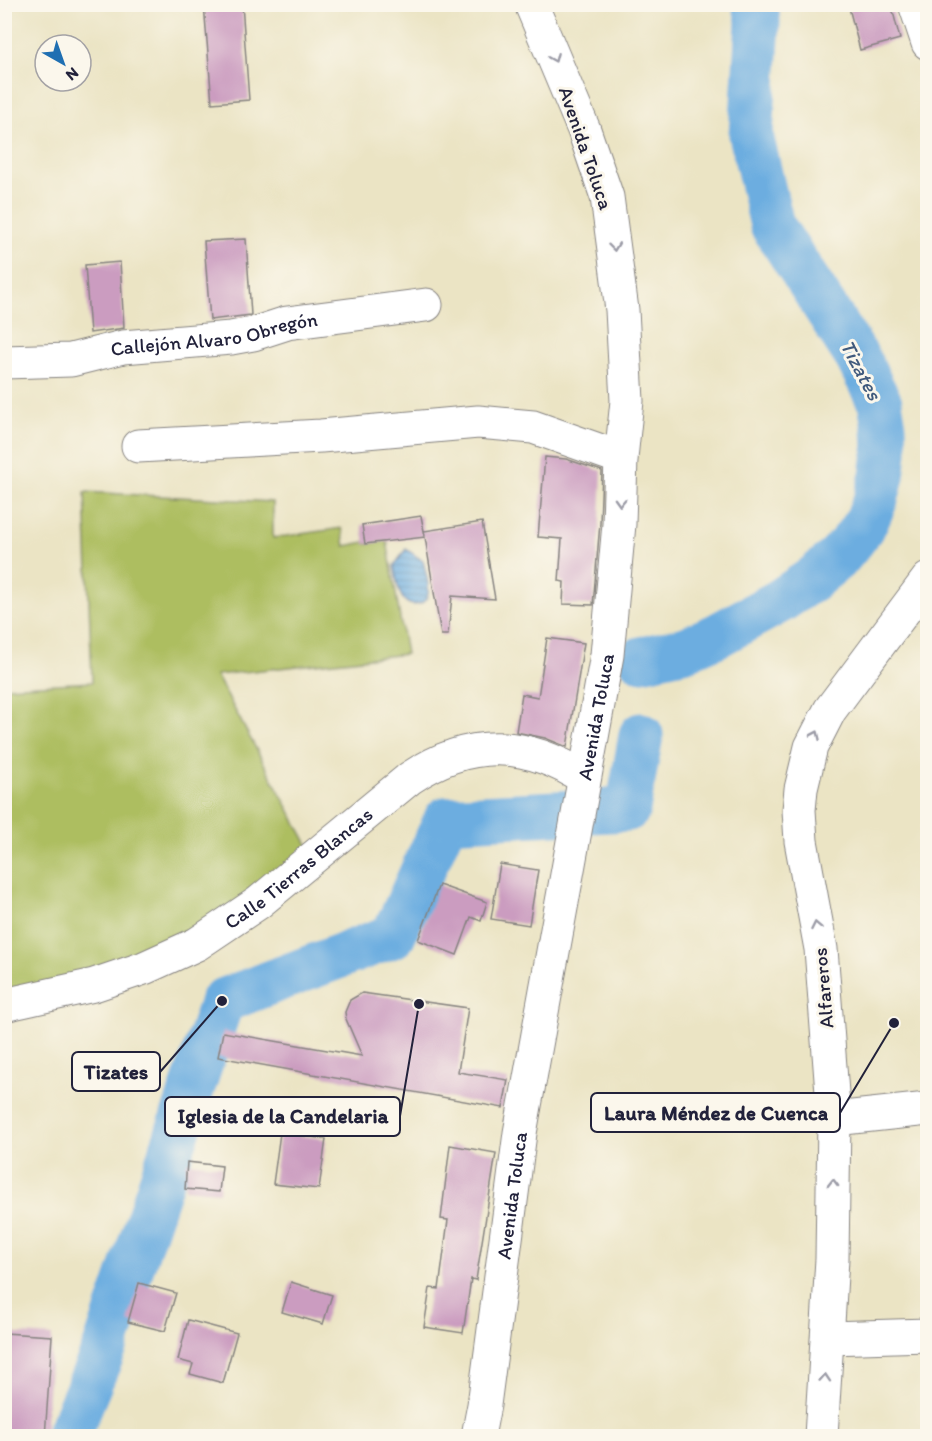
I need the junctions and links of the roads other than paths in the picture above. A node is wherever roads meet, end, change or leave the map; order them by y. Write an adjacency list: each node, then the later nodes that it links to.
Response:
1 (531, 4): 7 (street, Avenida Toluca, one-way to 7)
2 (915, 4): 3 (street)
3 (927, 43)
4 (426, 305): 5 (street, Callejón Alvaro Obregón)
5 (4, 362)
6 (138, 446): 7 (street)
7 (621, 458): 9 (street, Avenida Toluca, one-way to 9)
8 (927, 579): 12 (street, Alfareros, one-way to 8)
9 (580, 801): 10 (street, Calle Tierras Blancas); 15 (street, Avenida Toluca)
10 (4, 1005)
11 (927, 1109): 12 (street)
12 (834, 1119): 14 (street, Alfareros, one-way to 12)
13 (927, 1335): 14 (street)
14 (828, 1338): 16 (street, Alfareros, one-way to 14)
15 (478, 1437)
16 (820, 1437)

